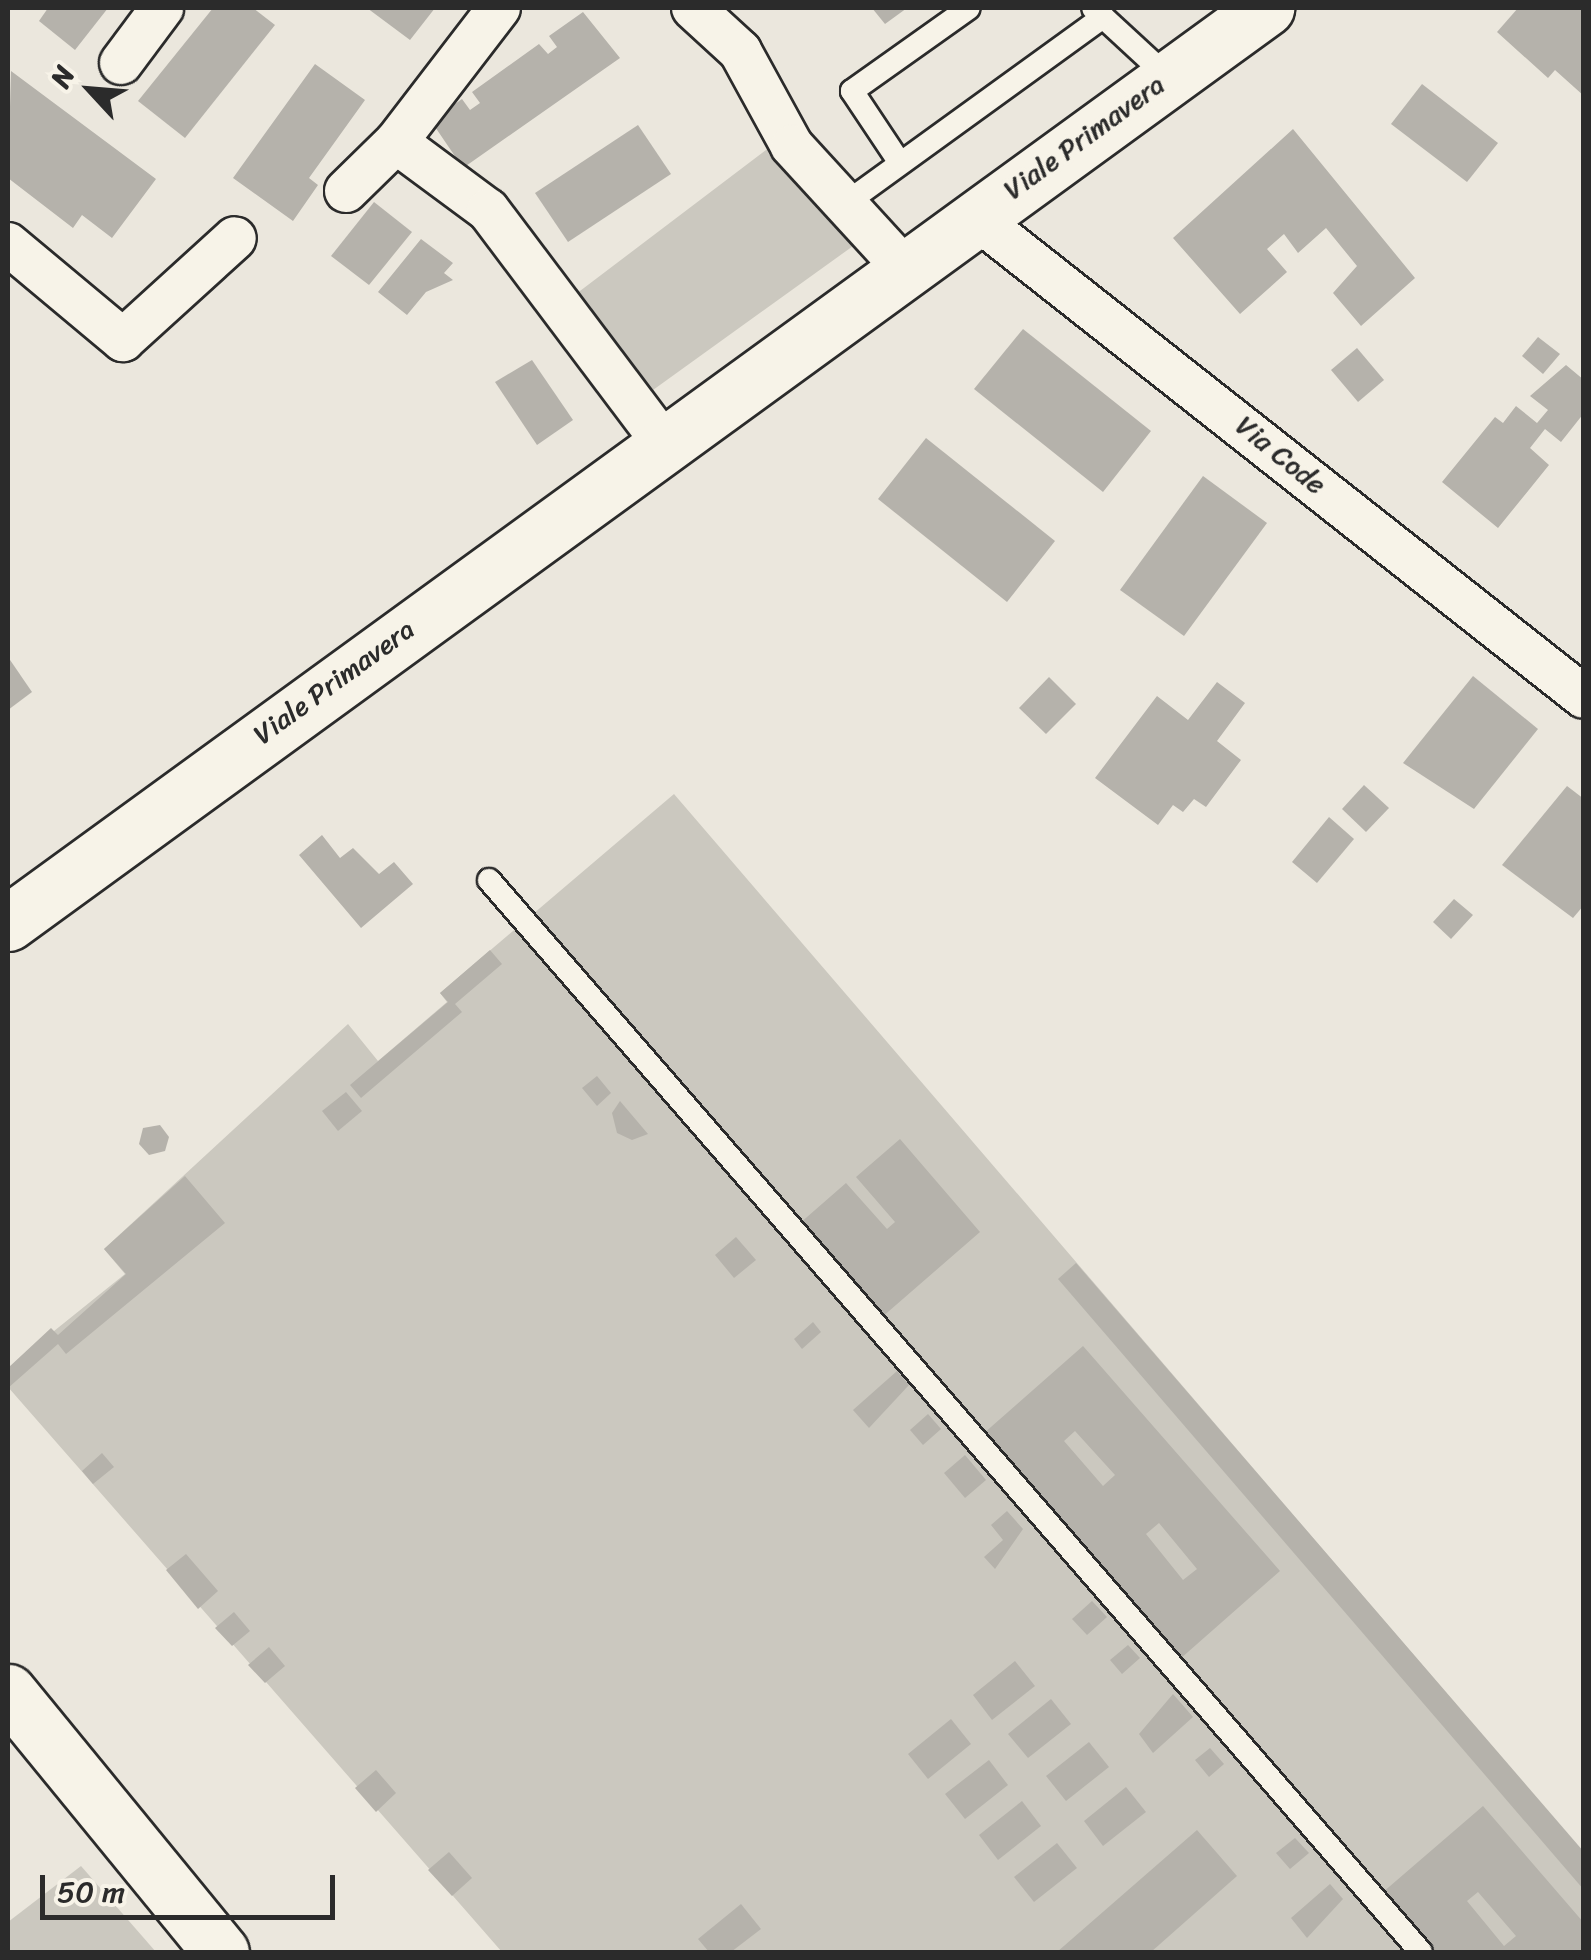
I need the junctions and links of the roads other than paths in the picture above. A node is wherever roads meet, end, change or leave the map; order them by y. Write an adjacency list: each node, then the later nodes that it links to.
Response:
1 (162, 8): 7 (street)
2 (499, 8): 9 (street)
3 (693, 8): 12 (street)
4 (969, 8): 10 (lane)
5 (1266, 8): 8 (main road, Viale Primavera)
6 (1098, 12): 8 (lane); 10 (lane)
7 (120, 63)
8 (1168, 76): 13 (main road, Viale Primavera)
9 (396, 142): 11 (street); 17 (street)
10 (898, 160): 12 (lane)
11 (346, 191)
12 (842, 206): 16 (street)
13 (975, 216): 16 (main road, Viale Primavera); 18 (street, Via Code)
14 (235, 238): 15 (street)
15 (8, 244)
16 (903, 267): 17 (main road, Viale Primavera)
17 (662, 441): 20 (main road, Viale Primavera)
18 (1584, 698)
19 (490, 880): 23 (lane)
20 (8, 923)
21 (8, 1692): 22 (main road)
22 (221, 1952)
23 (1421, 1952)

